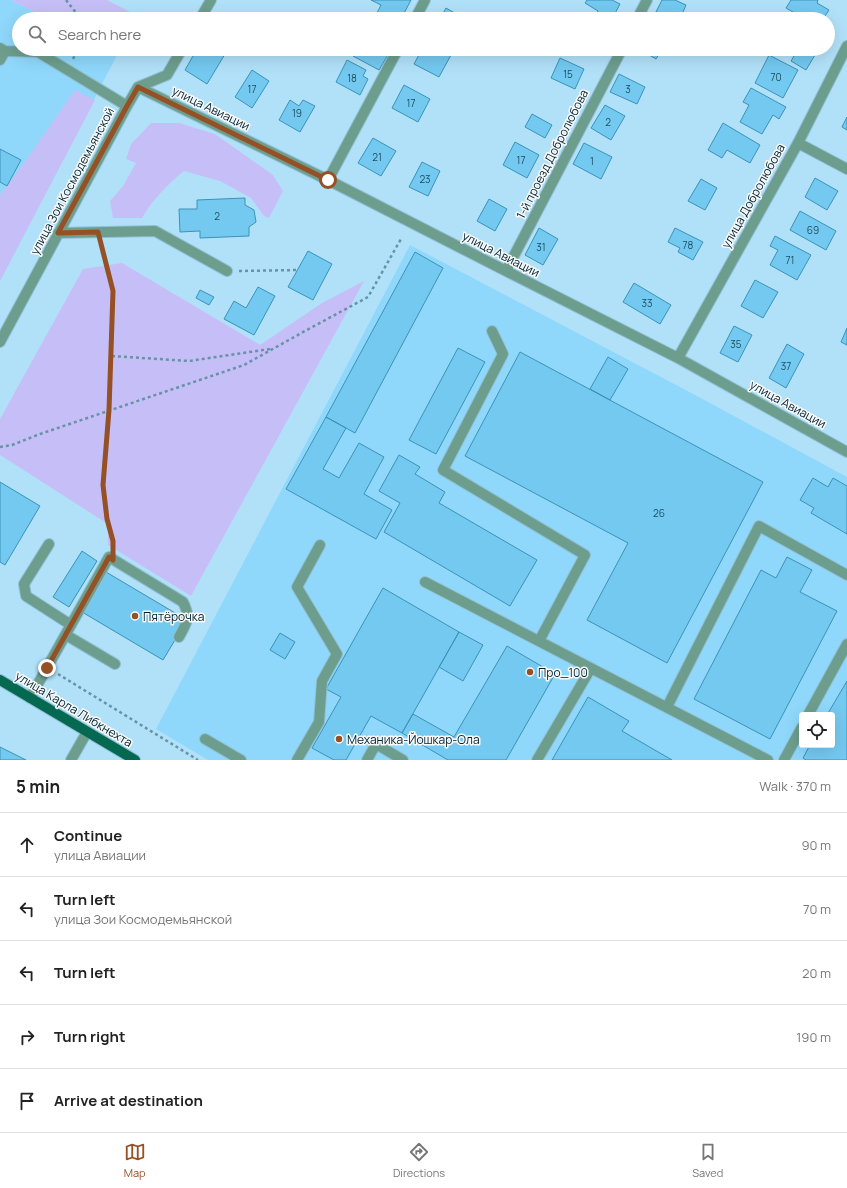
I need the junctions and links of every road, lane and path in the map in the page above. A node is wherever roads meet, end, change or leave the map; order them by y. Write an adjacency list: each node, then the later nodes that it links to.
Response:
1 (66, 0): 5 (path)
2 (211, 0): 6 (street)
3 (425, 0): 7 (street)
4 (647, 0): 8 (street)
5 (75, 12)
6 (204, 12)
7 (419, 12)
8 (641, 12)
9 (847, 46): 19 (street, улица Добролюбова)
10 (2, 49): 11 (street); 16 (street)
11 (12, 50)
12 (45, 56): 18 (street)
13 (178, 56): 17 (street)
14 (394, 56): 21 (street)
15 (618, 56): 27 (street, 1-й проезд Добролюбова)
16 (0, 60)
17 (138, 87): 18 (street, улица Зои Космодемьянской); 21 (street, улица Авиации)
18 (127, 106): 23 (street, улица Зои Космодемьянской)
19 (798, 143): 20 (street); 32 (street, улица Добролюбова)
20 (847, 170)
21 (328, 180): 27 (street, улица Авиации)
22 (98, 232): 23 (street); 26 (street); 31 (path)
23 (58, 233): 29 (street, улица Зои Космодемьянской)
24 (402, 239): 30 (path)
25 (298, 270): 26 (path)
26 (227, 271)
27 (506, 272): 32 (street, улица Авиации)
28 (492, 331): 44 (street)
29 (0, 342)
30 (272, 349): 31 (path); 33 (path)
31 (112, 356): 33 (path)
32 (678, 358): 35 (street, улица Авиации)
33 (109, 410): 34 (path); 38 (path)
34 (0, 446)
35 (847, 452)
36 (49, 544): 41 (street)
37 (320, 545): 60 (street)
38 (113, 560): 41 (street); 43 (street)
39 (847, 575): 51 (street)
40 (425, 582): 44 (street)
41 (71, 625): 42 (street)
42 (66, 635): 46 (street); 47 (street)
43 (179, 637)
44 (539, 641): 48 (street)
45 (847, 644): 52 (street)
46 (115, 664)
47 (47, 668): 50 (street); 58 (path)
48 (591, 668): 51 (street); 63 (street)
49 (0, 680): 50 (main road, улица Карла Либкнехта)
50 (30, 698): 53 (main road, улица Карла Либкнехта)
51 (667, 707): 64 (street)
52 (810, 712)
53 (87, 732): 56 (street); 57 (main road, улица Карла Либкнехта)
54 (799, 732): 65 (street)
55 (206, 739): 59 (street)
56 (71, 760)
57 (135, 760)
58 (198, 760)
59 (241, 760)
60 (297, 760)
61 (367, 760): 62 (street)
62 (403, 760)
63 (537, 760)
64 (768, 760)
65 (784, 760)

